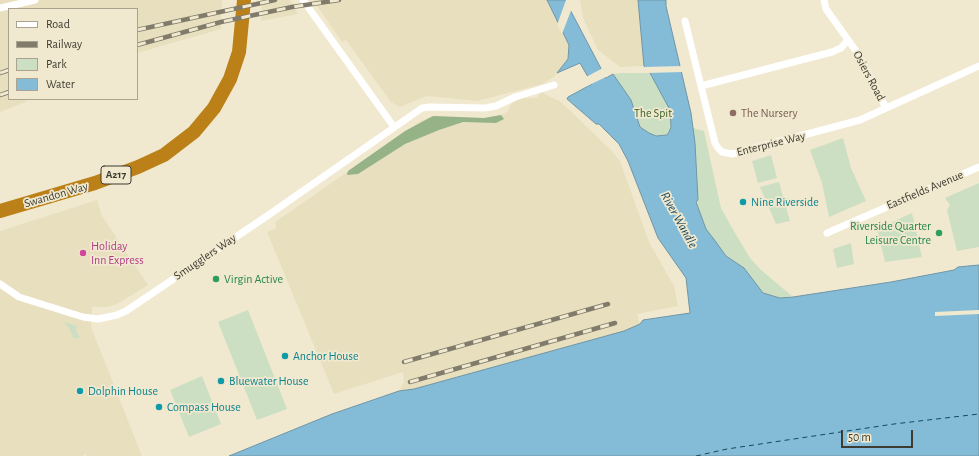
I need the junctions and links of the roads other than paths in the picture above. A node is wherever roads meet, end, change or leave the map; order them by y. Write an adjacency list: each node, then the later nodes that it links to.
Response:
1 (35, 0): 5 (street)
2 (244, 0): 14 (highway, Swandon Way / A217)
3 (303, 0): 12 (street)
4 (824, 0): 7 (street, Osiers Road)
5 (0, 8)
6 (685, 21): 10 (street, Enterprise Way)
7 (848, 40): 10 (street); 11 (street, Osiers Road)
8 (979, 66): 11 (street, Osiers Road)
9 (554, 84): 12 (street, Smugglers Way)
10 (701, 86): 11 (street, Enterprise Way)
11 (886, 108)
12 (394, 127): 16 (street, Smugglers Way)
13 (979, 167): 15 (street, Eastfields Avenue)
14 (0, 211)
15 (827, 233)
16 (0, 284)

